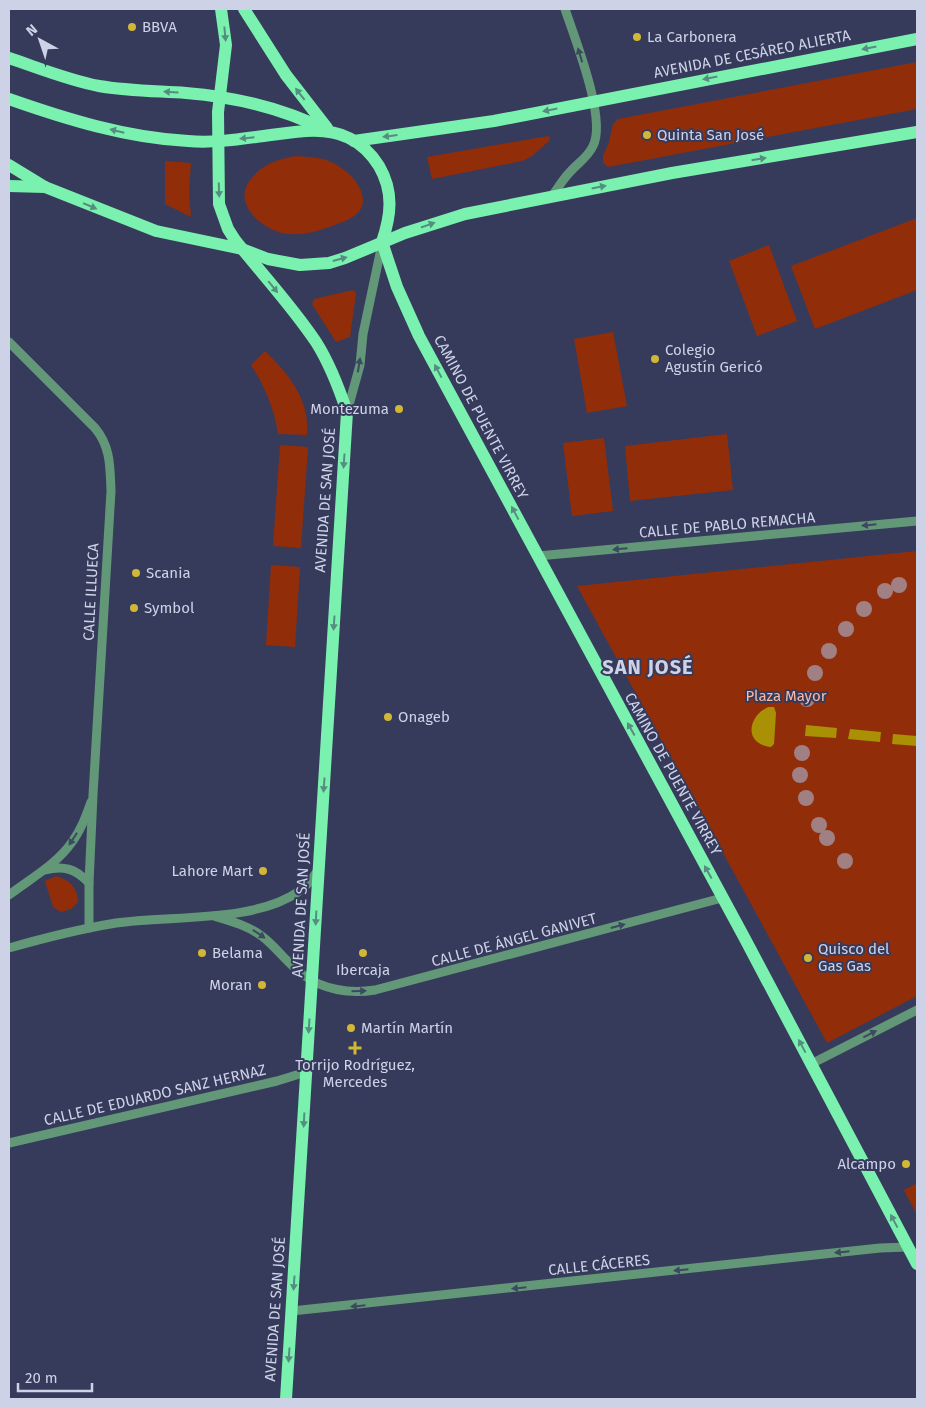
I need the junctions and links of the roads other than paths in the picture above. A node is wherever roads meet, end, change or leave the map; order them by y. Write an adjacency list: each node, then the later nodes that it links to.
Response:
1 (221, 9): 6 (main road, AVENIDA DE SAN JOSÉ, one-way to 6)
2 (244, 9): 9 (main road, one-way to 2)
3 (565, 9): 8 (street, one-way to 3)
4 (917, 39): 8 (main road, AVENIDA DE CESÁREO ALIERTA, one-way to 8)
5 (9, 58): 6 (main road, AVENIDA DE CESÁREO ALIERTA, one-way to 5)
6 (219, 96): 9 (main road, AVENIDA DE CESÁREO ALIERTA); 11 (main road, AVENIDA DE SAN JOSÉ)
7 (9, 99): 11 (main road, AVENIDA DE CESÁREO ALIERTA, one-way to 7)
8 (594, 101): 12 (main road, AVENIDA DE CESÁREO ALIERTA, one-way to 12); 16 (street)
9 (331, 132): 11 (main road, AVENIDA DE CESÁREO ALIERTA, one-way to 11); 12 (main road, AVENIDA DE CESÁREO ALIERTA)
10 (917, 132): 16 (main road, one-way to 10)
11 (218, 141): 18 (main road, AVENIDA DE SAN JOSÉ, one-way to 18)
12 (354, 141): 17 (main road, AVENIDA DE SAN JOSÉ)
13 (9, 165): 15 (main road)
14 (9, 186): 15 (main road)
15 (45, 187): 18 (main road, one-way to 18)
16 (552, 196): 17 (main road, one-way to 16)
17 (382, 242): 18 (main road, one-way to 17); 20 (street, AVENIDA DE SAN JOSÉ, one-way to 17); 22 (main road, CAMINO DE PUENTE VIRREY, one-way to 17)
18 (242, 249): 20 (main road, AVENIDA DE SAN JOSÉ, one-way to 20)
19 (9, 342): 23 (street, CALLE ILLUECA)
20 (347, 412): 24 (main road, AVENIDA DE SAN JOSÉ, one-way to 24)
21 (917, 520): 22 (street, CALLE DE PABLO REMACHA, one-way to 22)
22 (538, 556): 28 (main road, CAMINO DE PUENTE VIRREY, one-way to 22)
23 (94, 795): 25 (street, one-way to 25); 26 (street, CALLE ILLUECA)
24 (319, 869): 29 (street); 32 (main road, AVENIDA DE SAN JOSÉ, one-way to 32)
25 (42, 871): 26 (street); 27 (street)
26 (89, 883): 30 (street, CALLE ILLUECA)
27 (9, 896)
28 (722, 898): 32 (street, CALLE DE ÁNGEL GANIVET, one-way to 28); 34 (main road, CAMINO DE PUENTE VIRREY, one-way to 28)
29 (214, 916): 30 (street); 32 (street, one-way to 32)
30 (89, 928): 31 (street)
31 (9, 948)
32 (312, 981): 35 (main road, AVENIDA DE SAN JOSÉ, one-way to 35)
33 (917, 1010): 34 (street, one-way to 33)
34 (812, 1064): 37 (main road, CAMINO DE PUENTE VIRREY, one-way to 34)
35 (306, 1072): 36 (street, CALLE DE EDUARDO SANZ HERNAZ); 39 (main road, AVENIDA DE SAN JOSÉ, one-way to 39)
36 (9, 1143)
37 (908, 1247): 38 (main road, CAMINO DE PUENTE VIRREY); 39 (street, CALLE CÁCERES, one-way to 39)
38 (917, 1264)
39 (292, 1312): 40 (main road, AVENIDA DE SAN JOSÉ, one-way to 40)
40 (286, 1399)

